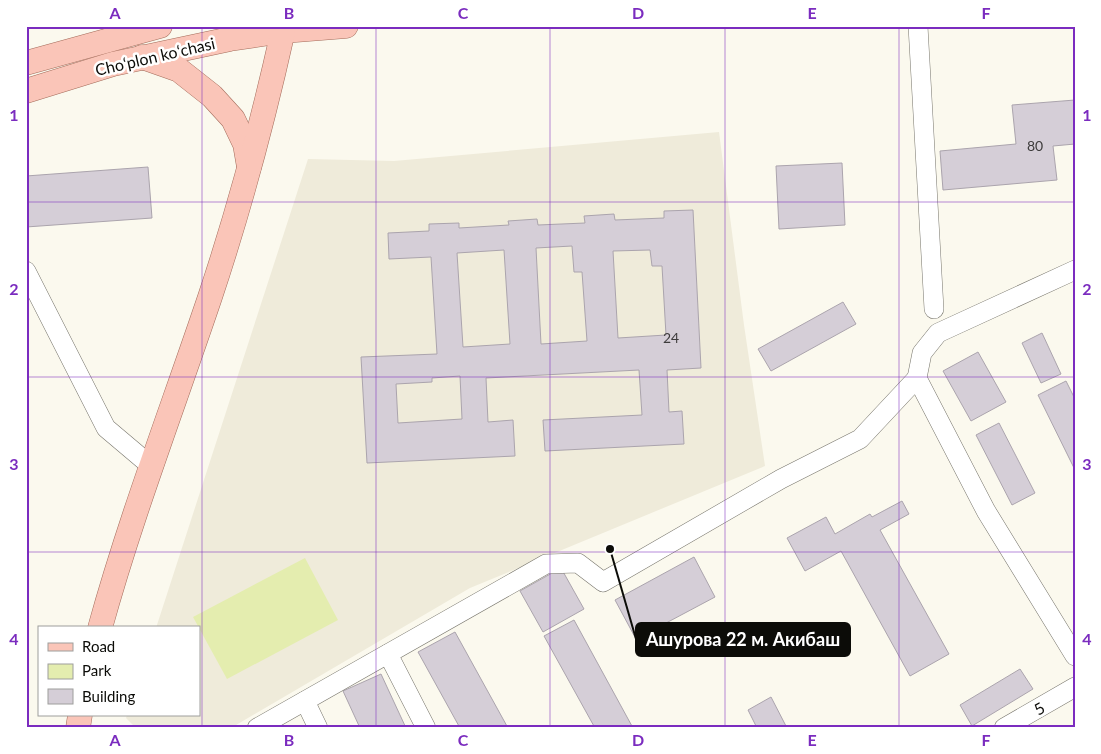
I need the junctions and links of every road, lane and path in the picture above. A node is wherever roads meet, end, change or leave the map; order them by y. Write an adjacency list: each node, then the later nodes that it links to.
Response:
1 (160, 26): 5 (main road, Choʻplon koʻchasi)
2 (346, 26): 4 (main road, Choʻplon koʻchasi)
3 (918, 26): 12 (street)
4 (283, 28): 6 (main road, Choʻplon koʻchasi); 9 (main road)
5 (110, 33): 7 (main road, Choʻplon koʻchasi)
6 (142, 57): 8 (main road, Choʻplon koʻchasi); 9 (main road)
7 (26, 63)
8 (26, 91)
9 (249, 170): 14 (main road)
10 (1075, 270): 13 (street)
11 (26, 272): 14 (street)
12 (934, 309)
13 (917, 378): 16 (street); 17 (street)
14 (151, 466): 15 (main road)
15 (101, 626)
16 (388, 654): 19 (street); 22 (street)
17 (1075, 656)
18 (1075, 687): 23 (street, 5 / 5)
19 (304, 701): 20 (street); 21 (street)
20 (257, 728)
21 (318, 728)
22 (426, 728)
23 (1004, 728)

